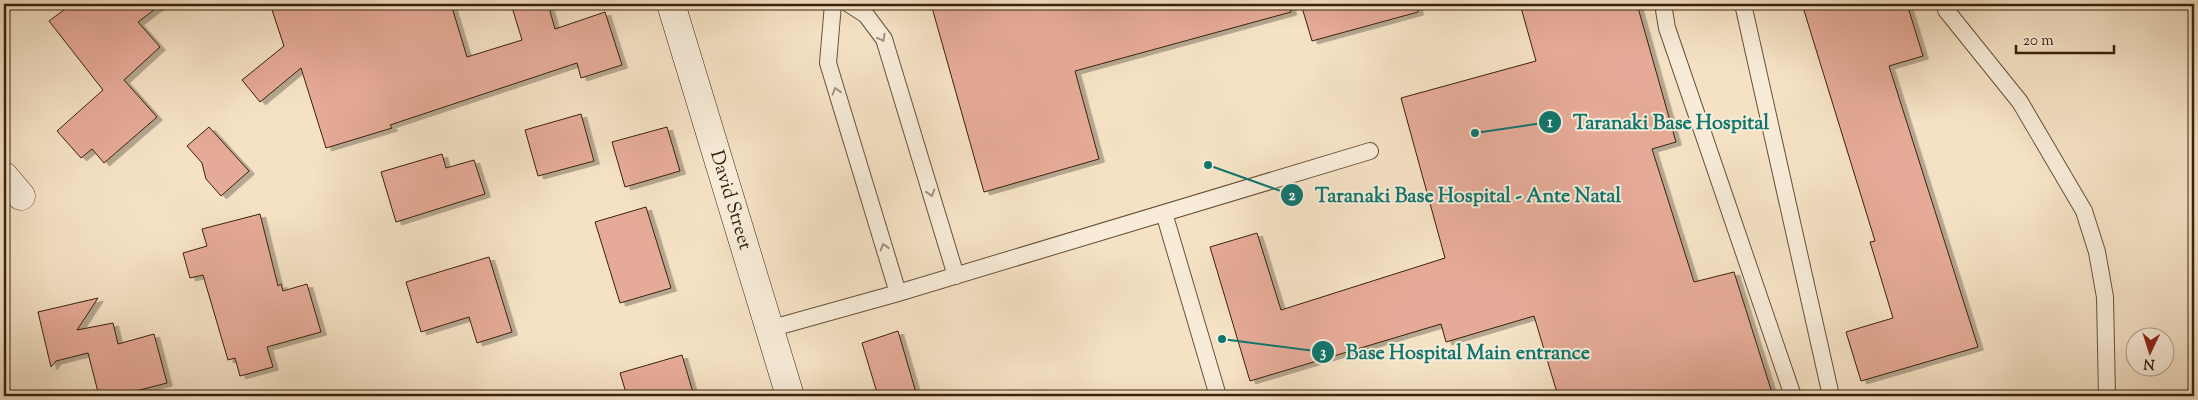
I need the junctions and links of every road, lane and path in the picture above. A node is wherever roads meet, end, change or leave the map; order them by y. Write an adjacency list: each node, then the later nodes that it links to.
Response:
1 (671, 4): 11 (street, David Street)
2 (833, 4): 10 (lane, one-way to 2)
3 (849, 4): 9 (lane, one-way to 9)
4 (1663, 4): 14 (lane)
5 (1743, 4): 15 (lane)
6 (1946, 10): 16 (lane)
7 (1370, 151): 8 (lane)
8 (1164, 214): 9 (lane); 13 (lane)
9 (956, 276): 10 (lane)
10 (898, 293): 11 (lane)
11 (769, 329): 12 (street, David Street)
12 (790, 396)
13 (1218, 396)
14 (1793, 396)
15 (1831, 396)
16 (2107, 396)

